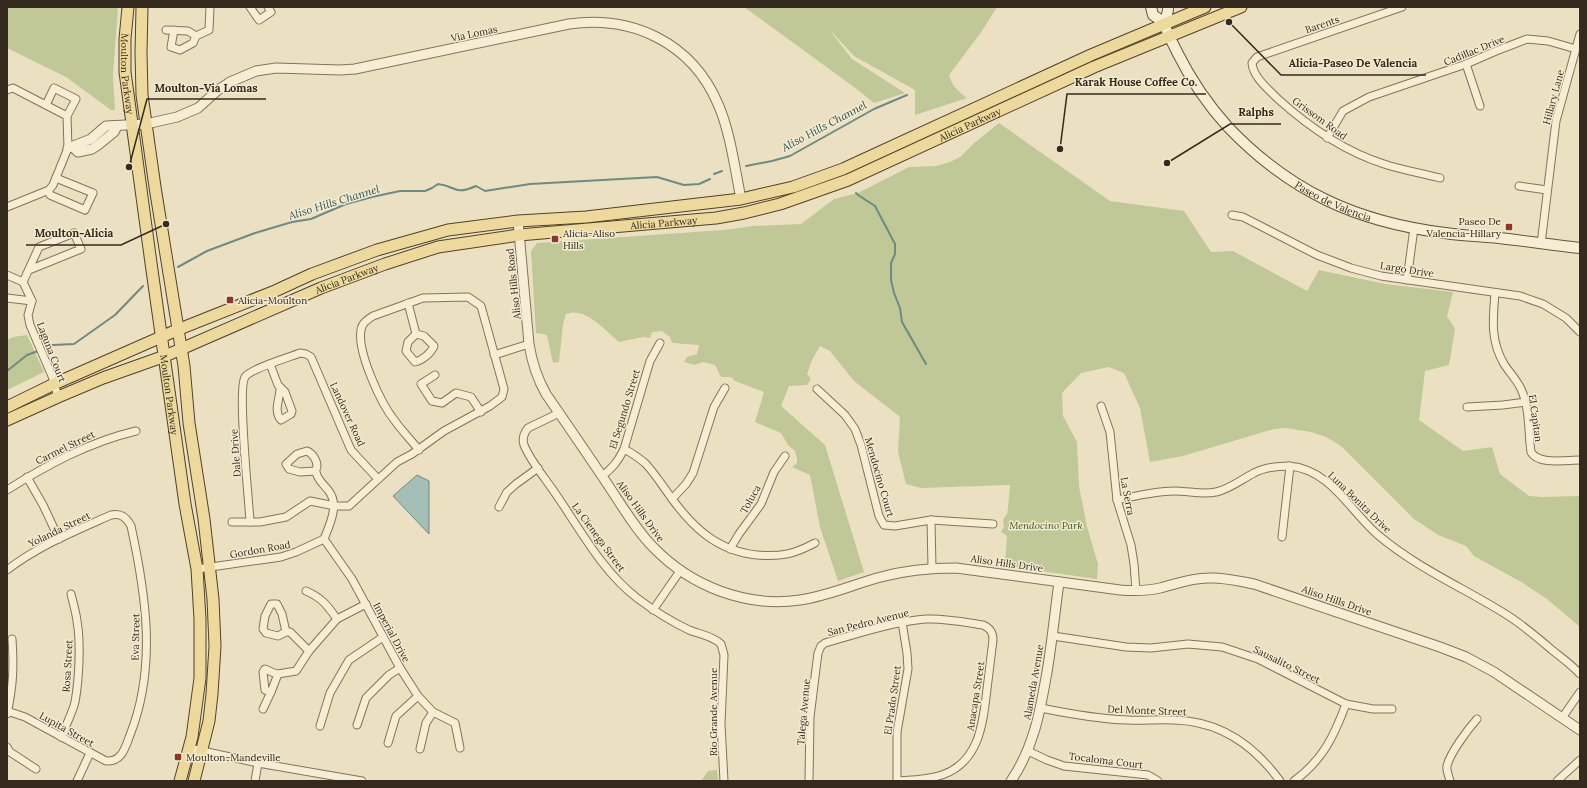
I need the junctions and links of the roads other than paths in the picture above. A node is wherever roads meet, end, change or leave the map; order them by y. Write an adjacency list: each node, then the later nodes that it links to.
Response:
1 (128, 7): 25 (main road, Moulton Parkway)
2 (142, 7): 24 (main road, Moulton Parkway)
3 (210, 7): 13 (street)
4 (250, 7): 5 (street)
5 (268, 7)
6 (1151, 7): 11 (main road, Paseo de Valencia)
7 (1168, 7): 11 (main road)
8 (1205, 7): 11 (main road, Alicia Parkway)
9 (1242, 7): 14 (main road, Alicia Parkway)
10 (1402, 7): 16 (street, Barents)
11 (1165, 23): 14 (main road, Paseo de Valencia); 18 (main road, Alicia Parkway)
12 (1580, 34): 15 (street, Hillary Lane)
13 (196, 36): 13 (street)
14 (1170, 37): 20 (main road, Alicia Parkway); 39 (main road, Paseo de Valencia)
15 (1576, 49): 17 (street, Cadillac Drive); 31 (street, Hillary Lane)
16 (1252, 63): 26 (street, Grissom Road)
17 (1466, 64): 22 (street); 26 (street, Cadillac Drive)
18 (1037, 80): 20 (main road); 33 (main road, Alicia Parkway)
19 (7, 90): 21 (street)
20 (1043, 92): 34 (main road, Alicia Parkway)
21 (46, 105): 23 (street); 23 (street)
22 (1480, 106)
23 (67, 116): 27 (street)
24 (146, 124): 25 (street, Via Lomas); 33 (street, Via Lomas); 51 (main road, Moulton Parkway)
25 (133, 125): 27 (street, Via Lomas); 54 (main road, Moulton Parkway)
26 (1327, 138): 29 (street, Grissom Road)
27 (70, 148): 28 (street)
28 (56, 178): 32 (street); 32 (street)
29 (1440, 178)
30 (1519, 186): 31 (street)
31 (1547, 190): 41 (street, Hillary Lane)
32 (48, 191): 35 (street)
33 (741, 199): 34 (main road); 37 (main road); 38 (main road, Alicia Parkway)
34 (780, 204): 37 (main road, Alicia Parkway)
35 (7, 207)
36 (1232, 216): 45 (street, Largo Drive)
37 (723, 217): 40 (main road, Alicia Parkway)
38 (518, 221): 40 (street, Aliso Hills Road); 51 (main road, Alicia Parkway)
39 (1414, 228): 41 (main road, Paseo de Valencia); 45 (street)
40 (519, 235): 55 (main road, Alicia Parkway); 57 (street, Aliso Hills Road)
41 (1540, 244): 42 (main road, Paseo de Valencia)
42 (1580, 248)
43 (29, 270): 43 (street); 46 (street)
44 (7, 275): 46 (street)
45 (1407, 280): 47 (street, Largo Drive)
46 (23, 282): 49 (street)
47 (1495, 293): 52 (street, Largo Drive); 69 (street, El Capitan)
48 (7, 298): 49 (street)
49 (32, 301): 64 (street, Laguna Court)
50 (408, 303): 53 (street); 59 (street); 78 (street)
51 (177, 330): 54 (main road, Alicia Parkway); 58 (main road, Moulton Parkway)
52 (1580, 332)
53 (416, 334)
54 (162, 337): 60 (main road, Moulton Parkway); 64 (main road, Alicia Parkway)
55 (205, 338): 58 (main road, Alicia Parkway); 62 (main road)
56 (660, 343): 77 (street, El Segundo Street)
57 (529, 344): 59 (street); 74 (street, Aliso Hills Drive)
58 (181, 348): 60 (main road, Alicia Parkway); 62 (main road, Moulton Parkway)
59 (494, 354): 73 (street)
60 (165, 356): 68 (main road, Alicia Parkway); 104 (main road, Moulton Parkway)
61 (270, 364): 65 (street); 86 (street, Landover Road); 95 (street, Dale Drive)
62 (184, 366): 102 (main road, Moulton Parkway)
63 (435, 375): 73 (street)
64 (54, 384): 68 (street, Laguna Court); 71 (main road, Alicia Parkway)
65 (280, 388)
66 (725, 388): 88 (street)
67 (818, 389): 93 (street, Mendocino Court)
68 (58, 397): 75 (main road, Alicia Parkway)
69 (1526, 402): 72 (street); 80 (street, El Capitan)
70 (1101, 406): 89 (street, La Serra)
71 (7, 407)
72 (1467, 407)
73 (481, 412): 78 (street)
74 (559, 413): 82 (street, La Cienega Street); 84 (street, Aliso Hills Drive)
75 (7, 420)
76 (136, 431): 85 (street, Carmel Street)
77 (624, 449): 84 (street, El Segundo Street); 88 (street)
78 (419, 450): 86 (street)
79 (785, 456): 101 (street, Toluca)
80 (1580, 460)
81 (1290, 466): 89 (street, Luna Bonita Drive); 97 (street); 125 (street, Luna Bonita Drive)
82 (538, 468): 91 (street); 112 (street, La Cienega Street)
83 (316, 471): 90 (street)
84 (602, 476): 106 (street, Aliso Hills Drive)
85 (27, 478): 87 (street, Carmel Street); 98 (street)
86 (378, 479): 90 (street)
87 (7, 490)
88 (672, 499): 101 (street)
89 (1117, 500): 109 (street, La Serra)
90 (335, 506): 95 (street); 99 (street)
91 (499, 507)
92 (122, 515): 98 (street, Yolanda Street); 149 (street, Eva Street)
93 (931, 520): 96 (street, Mendocino Court); 103 (street)
94 (232, 522): 95 (street)
95 (250, 522)
96 (993, 524)
97 (1282, 537)
98 (59, 539): 105 (street, Yolanda Street)
99 (324, 539): 102 (street, Gordon Road); 111 (street, Imperial Drive)
100 (815, 543): 101 (street)
101 (730, 549)
102 (210, 567): 104 (street, Gordon Road); 146 (main road, Moulton Parkway)
103 (932, 568): 106 (street, Aliso Hills Drive); 107 (street, Aliso Hills Drive)
104 (196, 569): 143 (main road, Moulton Parkway)
105 (7, 570)
106 (680, 571): 112 (street)
107 (1058, 582): 109 (street, Aliso Hills Drive); 117 (street, Alameda Avenue)
108 (306, 591): 113 (street)
109 (1136, 591): 135 (street, Aliso Hills Drive)
110 (71, 594): 140 (street, Rosa Street)
111 (366, 604): 113 (street); 118 (street, Imperial Drive)
112 (653, 610): 120 (street, La Cienega Street)
113 (337, 619): 122 (street)
114 (902, 622): 115 (street, San Pedro Avenue); 121 (street, San Pedro Avenue); 160 (street, El Prado Street)
115 (991, 630): 160 (street, Anacapa Street)
116 (286, 632): 122 (street)
117 (1053, 636): 129 (street, Sausalito Street); 130 (street, Alameda Avenue)
118 (383, 637): 123 (street, Imperial Drive); 138 (street)
119 (12, 639): 134 (street)
120 (722, 644): 158 (street, Rio Grande Avenue)
121 (821, 646): 159 (street, Talega Avenue)
122 (308, 651): 124 (street)
123 (400, 668): 128 (street, Imperial Drive); 137 (street)
124 (278, 674): 126 (street); 126 (street)
125 (1580, 674)
126 (271, 692): 131 (street)
127 (1580, 692): 135 (street)
128 (418, 696): 133 (street, Imperial Drive); 141 (street)
129 (1346, 704): 132 (street, Sausalito Street); 164 (street)
130 (1041, 708): 147 (street, Alameda Avenue); 163 (street, Del Monte Street)
131 (263, 709)
132 (1392, 709)
133 (433, 712): 144 (street, Imperial Drive); 145 (street)
134 (7, 713): 140 (street, Lupita Street)
135 (1562, 718): 139 (street, Aliso Hills Drive)
136 (1477, 719): 165 (street)
137 (357, 725)
138 (320, 726)
139 (1580, 730)
140 (61, 736): 148 (street, Lupita Street)
141 (388, 743)
142 (7, 747): 152 (street)
143 (189, 748): 146 (street); 154 (main road, Moulton Parkway)
144 (460, 748)
145 (420, 749)
146 (202, 751): 151 (street); 155 (main road, Moulton Parkway)
147 (1028, 751): 161 (street, Alameda Avenue); 162 (street, Tocaloma Court)
148 (90, 753): 149 (street, Lupita Street); 153 (street)
149 (117, 760)
150 (1580, 760): 166 (street)
151 (258, 763): 156 (street); 157 (street)
152 (36, 769)
153 (77, 781)
154 (180, 781)
155 (194, 781)
156 (255, 781)
157 (362, 781)
158 (724, 781)
159 (809, 781)
160 (897, 781)
161 (1011, 781)
162 (1158, 781)
163 (1280, 781)
164 (1294, 781)
165 (1450, 781)
166 (1556, 781)

